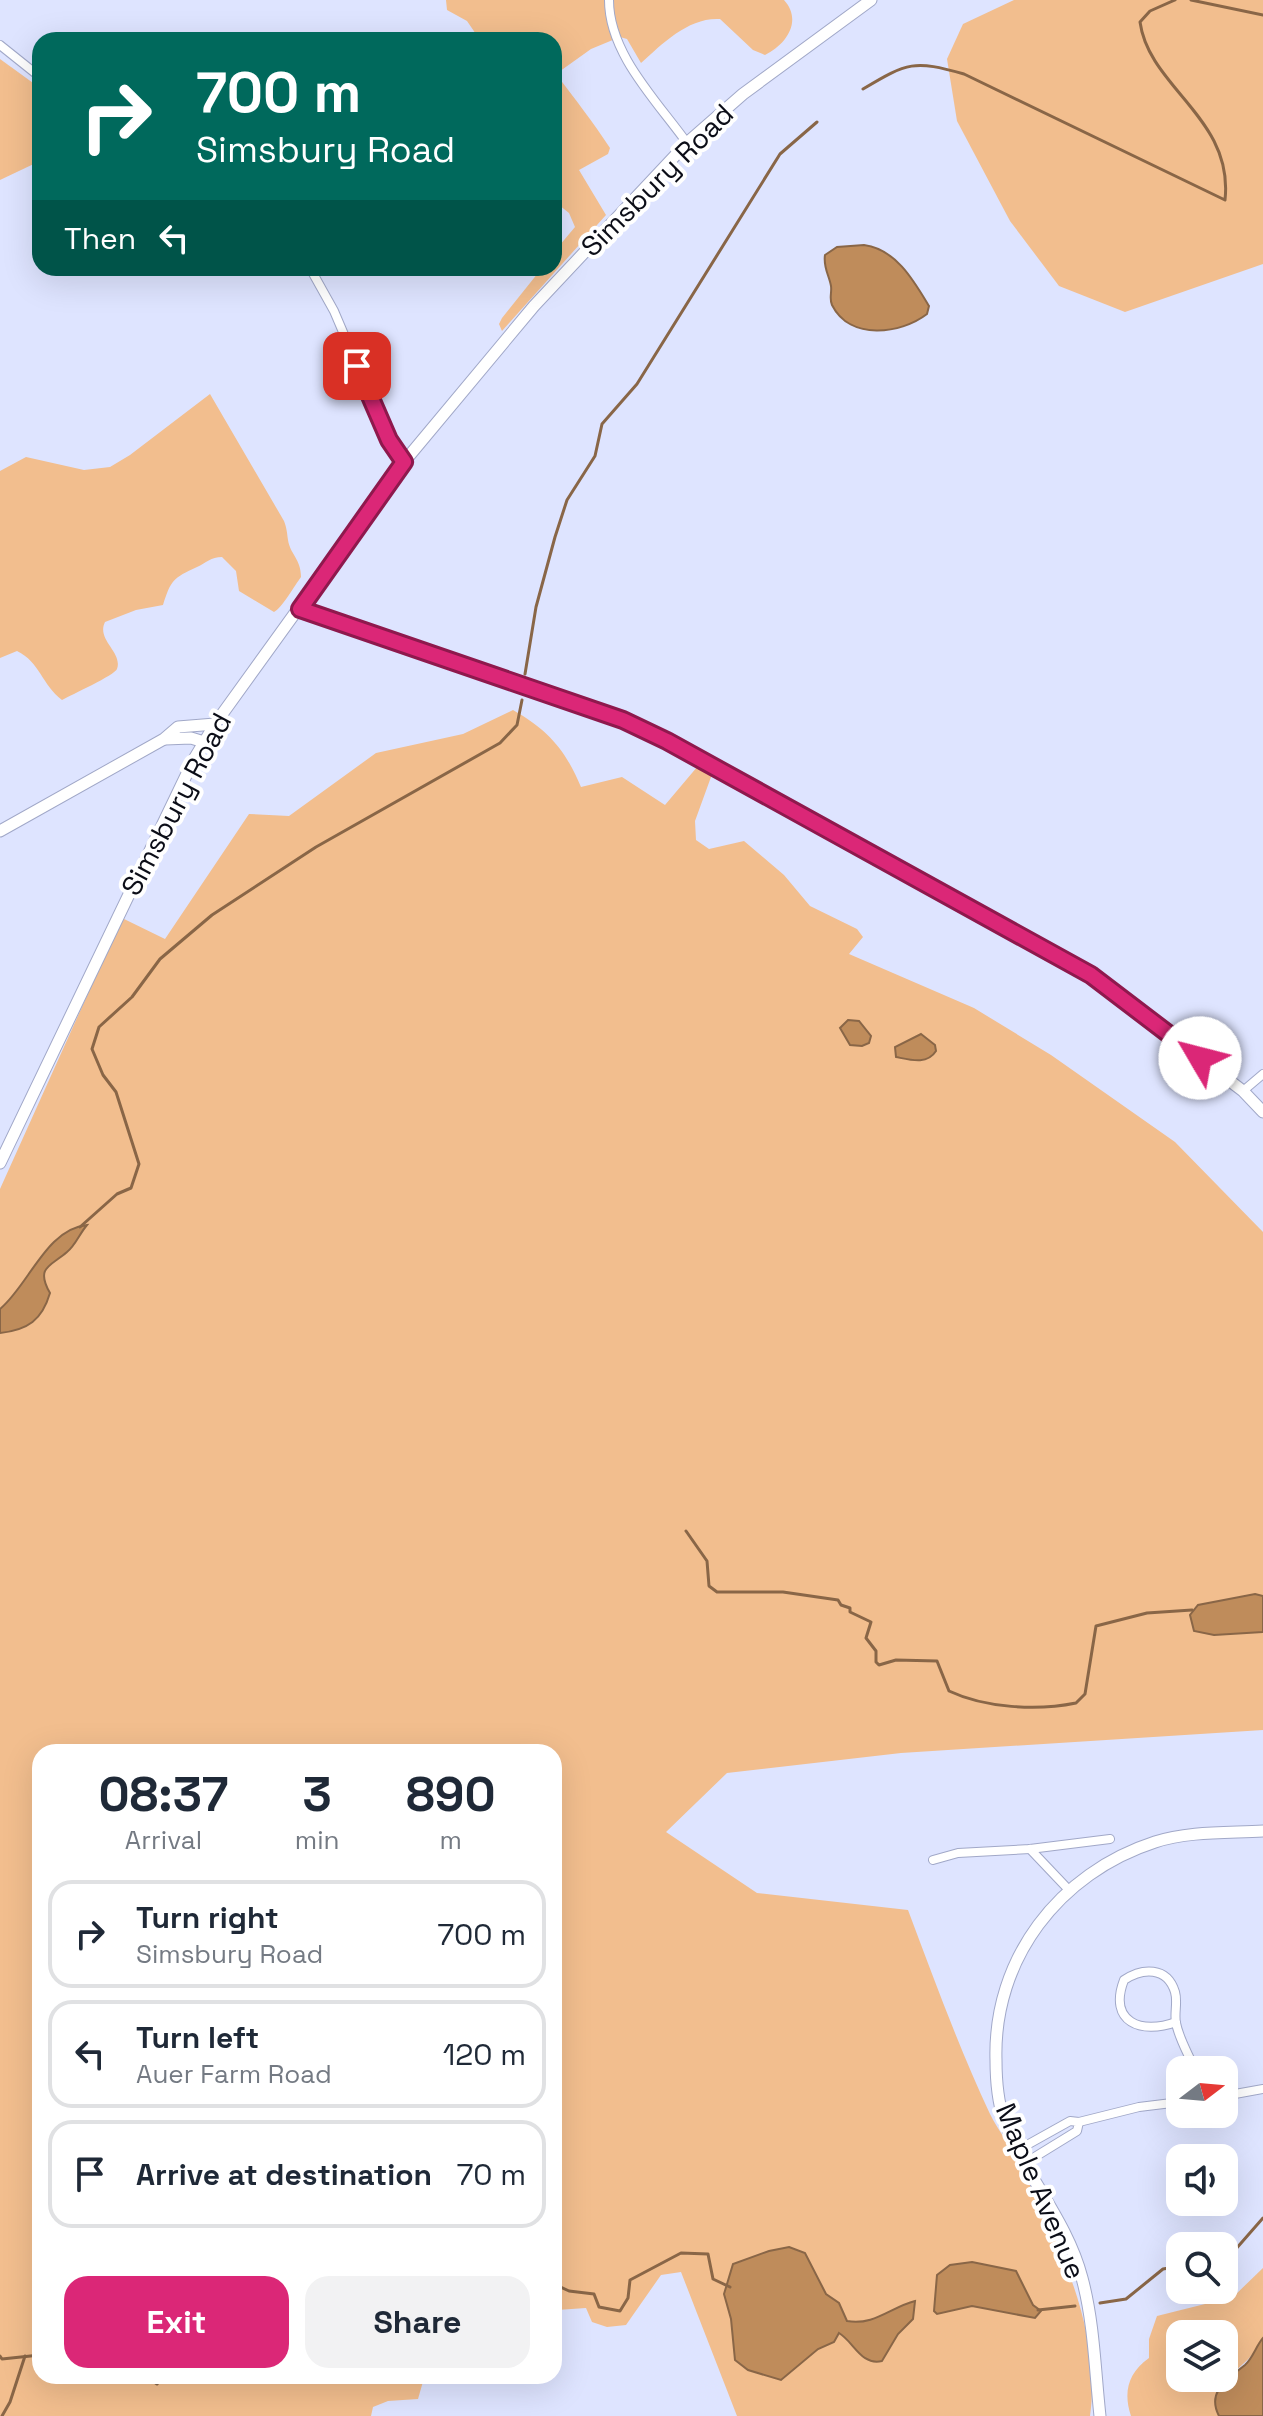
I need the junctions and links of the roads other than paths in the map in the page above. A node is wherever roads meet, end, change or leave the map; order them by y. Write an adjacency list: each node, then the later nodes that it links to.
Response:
1 (609, 0): 5 (street)
2 (871, 0): 5 (street, Simsbury Road)
3 (0, 45): 4 (street)
4 (32, 71)
5 (687, 143): 7 (street, Simsbury Road)
6 (314, 276): 7 (street)
7 (404, 462): 8 (street, Simsbury Road)
8 (300, 609): 9 (street, Simsbury Road); 14 (street)
9 (215, 724): 10 (street); 11 (street, Simsbury Road)
10 (164, 739): 11 (street); 12 (street)
11 (204, 742): 16 (street, Simsbury Road)
12 (0, 831)
13 (1263, 1074): 14 (street)
14 (1243, 1091): 15 (street)
15 (1263, 1112)
16 (0, 1163)
17 (1263, 1831): 21 (street, Maple Avenue)
18 (1110, 1839): 19 (street)
19 (1030, 1849): 20 (street); 21 (street)
20 (933, 1860)
21 (1068, 1889): 28 (street, Maple Avenue)
22 (1176, 2022): 22 (street); 23 (street)
23 (1189, 2056)
24 (1263, 2089): 25 (street)
25 (1238, 2093)
26 (1166, 2104): 27 (street)
27 (1079, 2122): 28 (street); 29 (street)
28 (1018, 2150): 29 (street, Maple Avenue)
29 (1025, 2163): 30 (street, Maple Avenue)
30 (1100, 2416)

